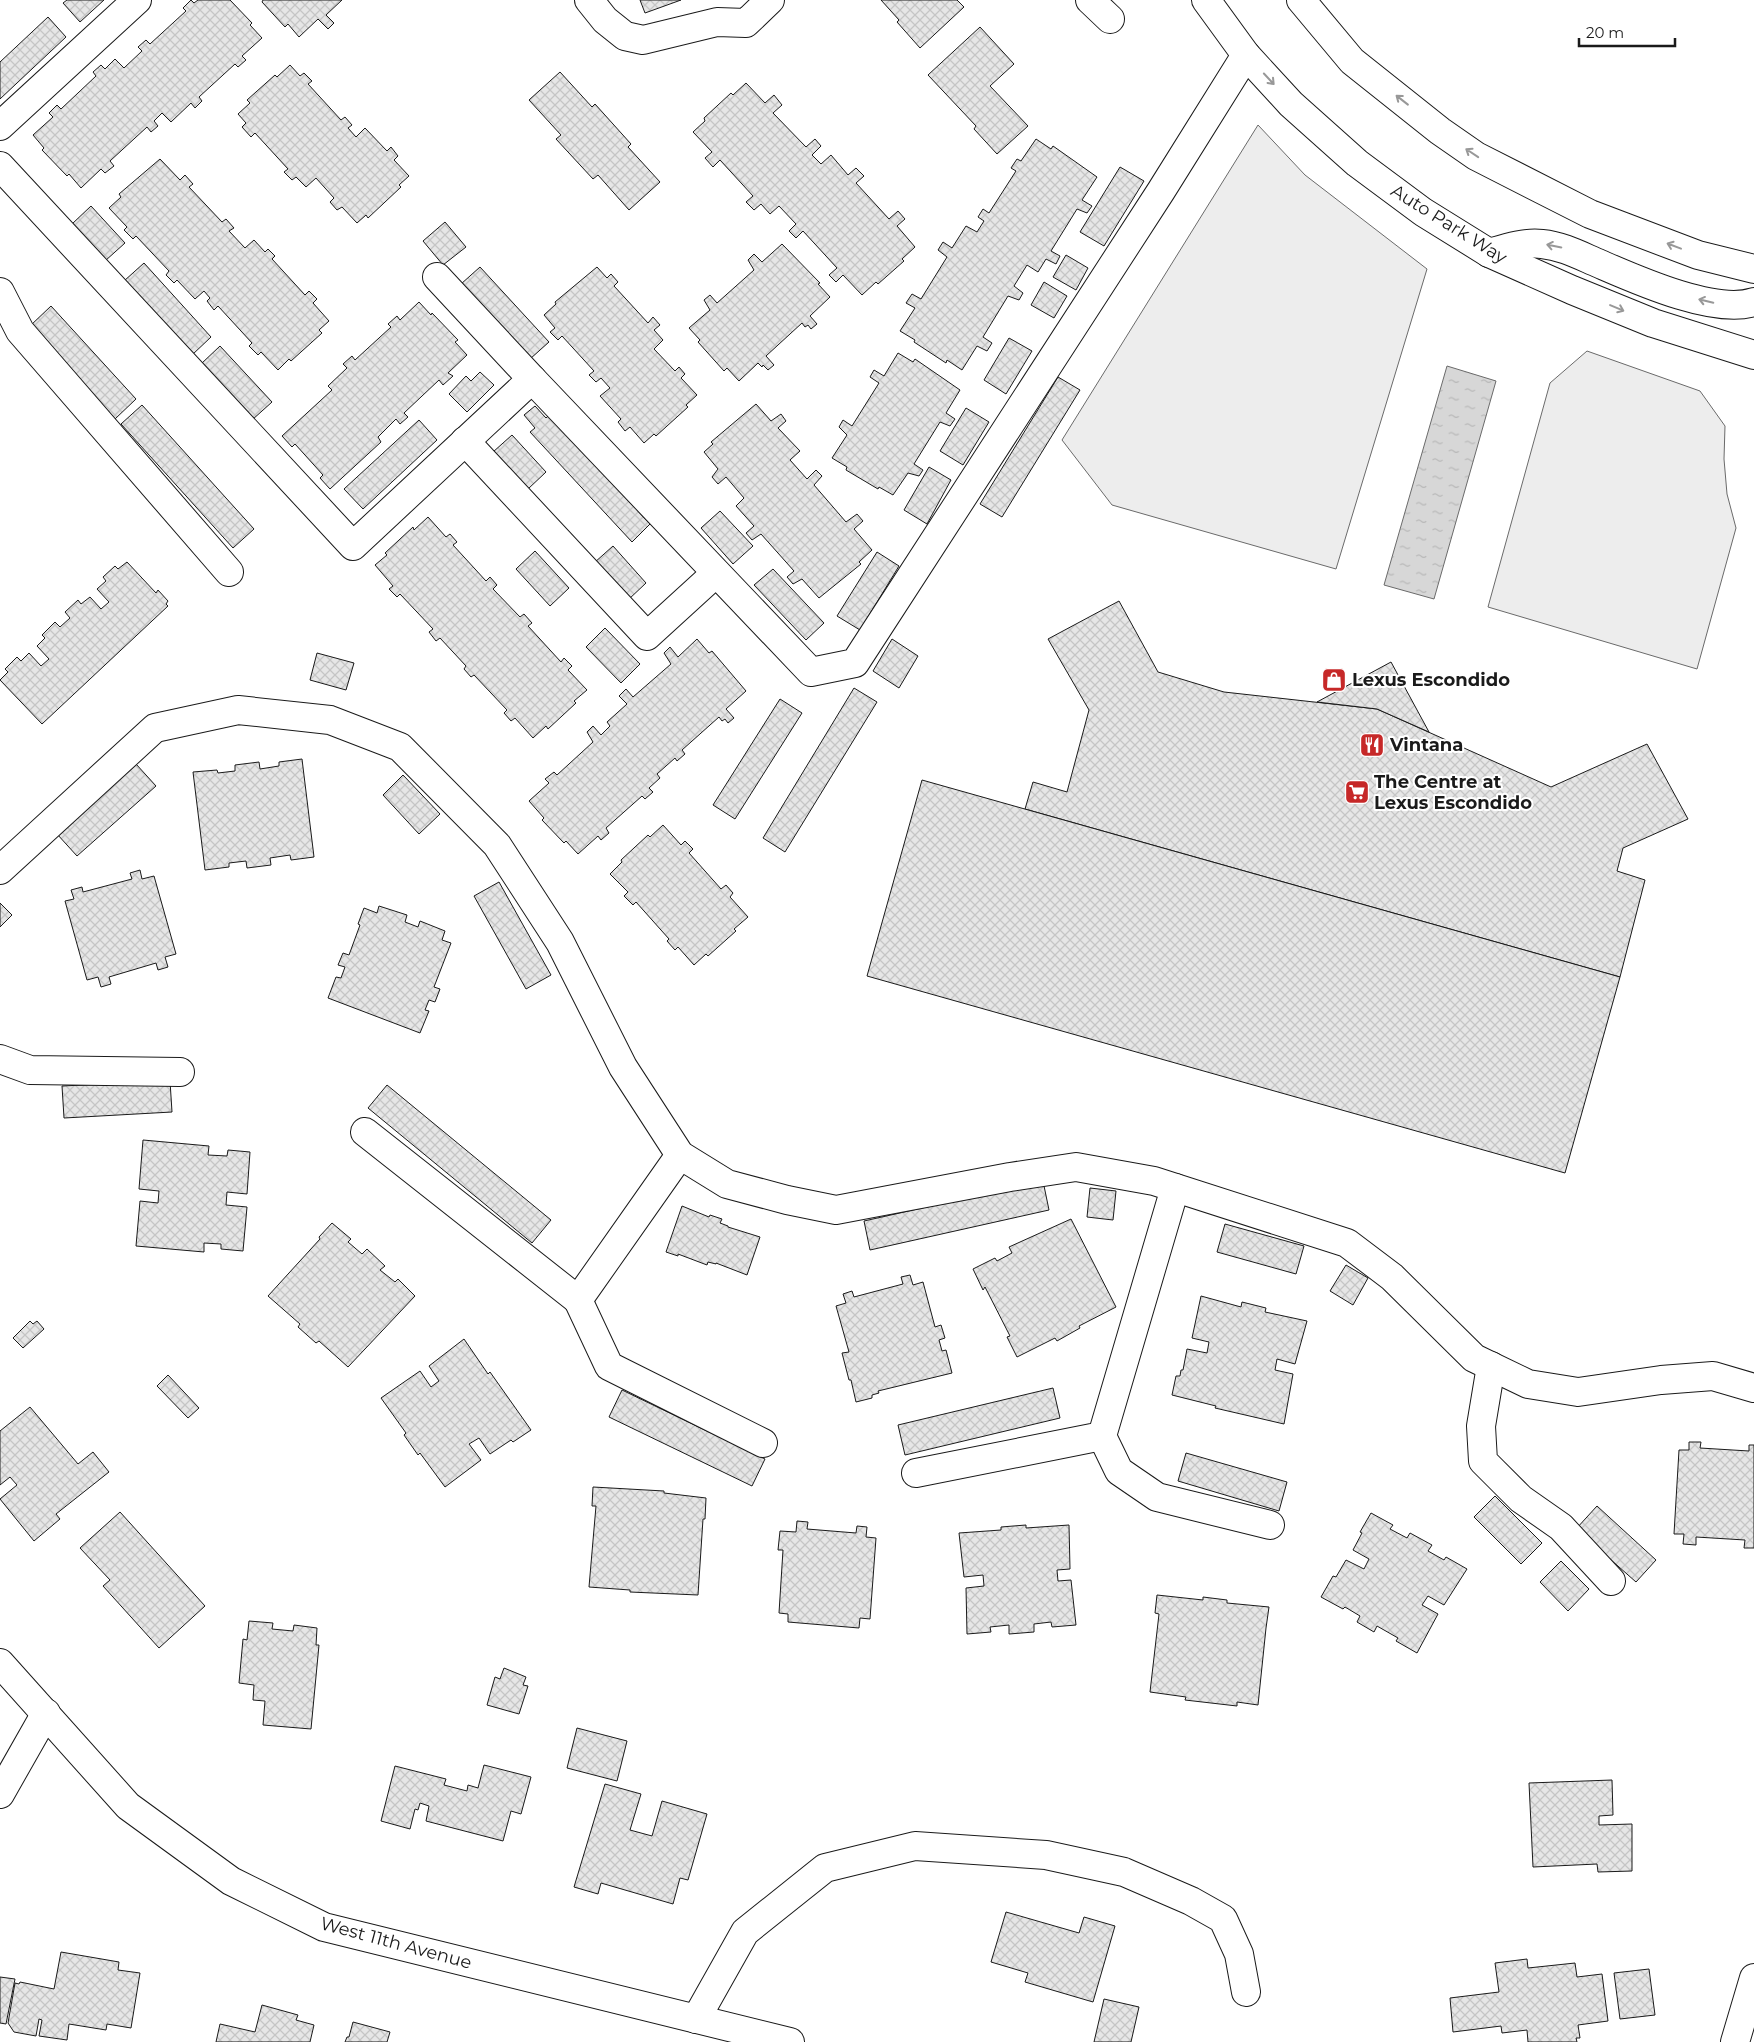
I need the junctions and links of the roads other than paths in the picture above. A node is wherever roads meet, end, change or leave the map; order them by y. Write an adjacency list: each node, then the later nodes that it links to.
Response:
1 (137, 0): 10 (street)
2 (588, 0): 7 (street)
3 (770, 0): 7 (street)
4 (1090, 0): 8 (street)
5 (1206, 0): 9 (street, Auto Park Way)
6 (1301, 0): 13 (street, one-way to 6)
7 (723, 11)
8 (1110, 19)
9 (1246, 55): 12 (street, Auto Park Way, one-way to 12); 21 (street)
10 (0, 126)
11 (0, 166): 19 (street)
12 (1489, 253): 16 (street, one-way to 12); 17 (street, Auto Park Way, one-way to 17)
13 (1754, 269)
14 (437, 277): 18 (street)
15 (0, 292): 20 (street)
16 (1754, 302)
17 (1754, 355)
18 (532, 379): 19 (street); 21 (street)
19 (465, 441): 21 (street)
20 (229, 572)
21 (716, 573)
22 (0, 870): 26 (street)
23 (0, 1059): 24 (street)
24 (180, 1072)
25 (365, 1132): 28 (street)
26 (680, 1155): 27 (street); 28 (street)
27 (1175, 1188): 29 (street); 31 (street)
28 (578, 1300): 32 (street)
29 (1492, 1366): 30 (street); 35 (street)
30 (1754, 1388)
31 (1102, 1436): 33 (street); 34 (street)
32 (763, 1443)
33 (916, 1473)
34 (1270, 1525)
35 (1611, 1581)
36 (0, 1663): 37 (street, West 11th Avenue)
37 (46, 1713): 38 (street); 41 (street, West 11th Avenue)
38 (0, 1794)
39 (1754, 1978): 43 (street)
40 (1246, 1992): 41 (street)
41 (696, 2019): 42 (street, West 11th Avenue)
42 (790, 2042)
43 (1735, 2042)

